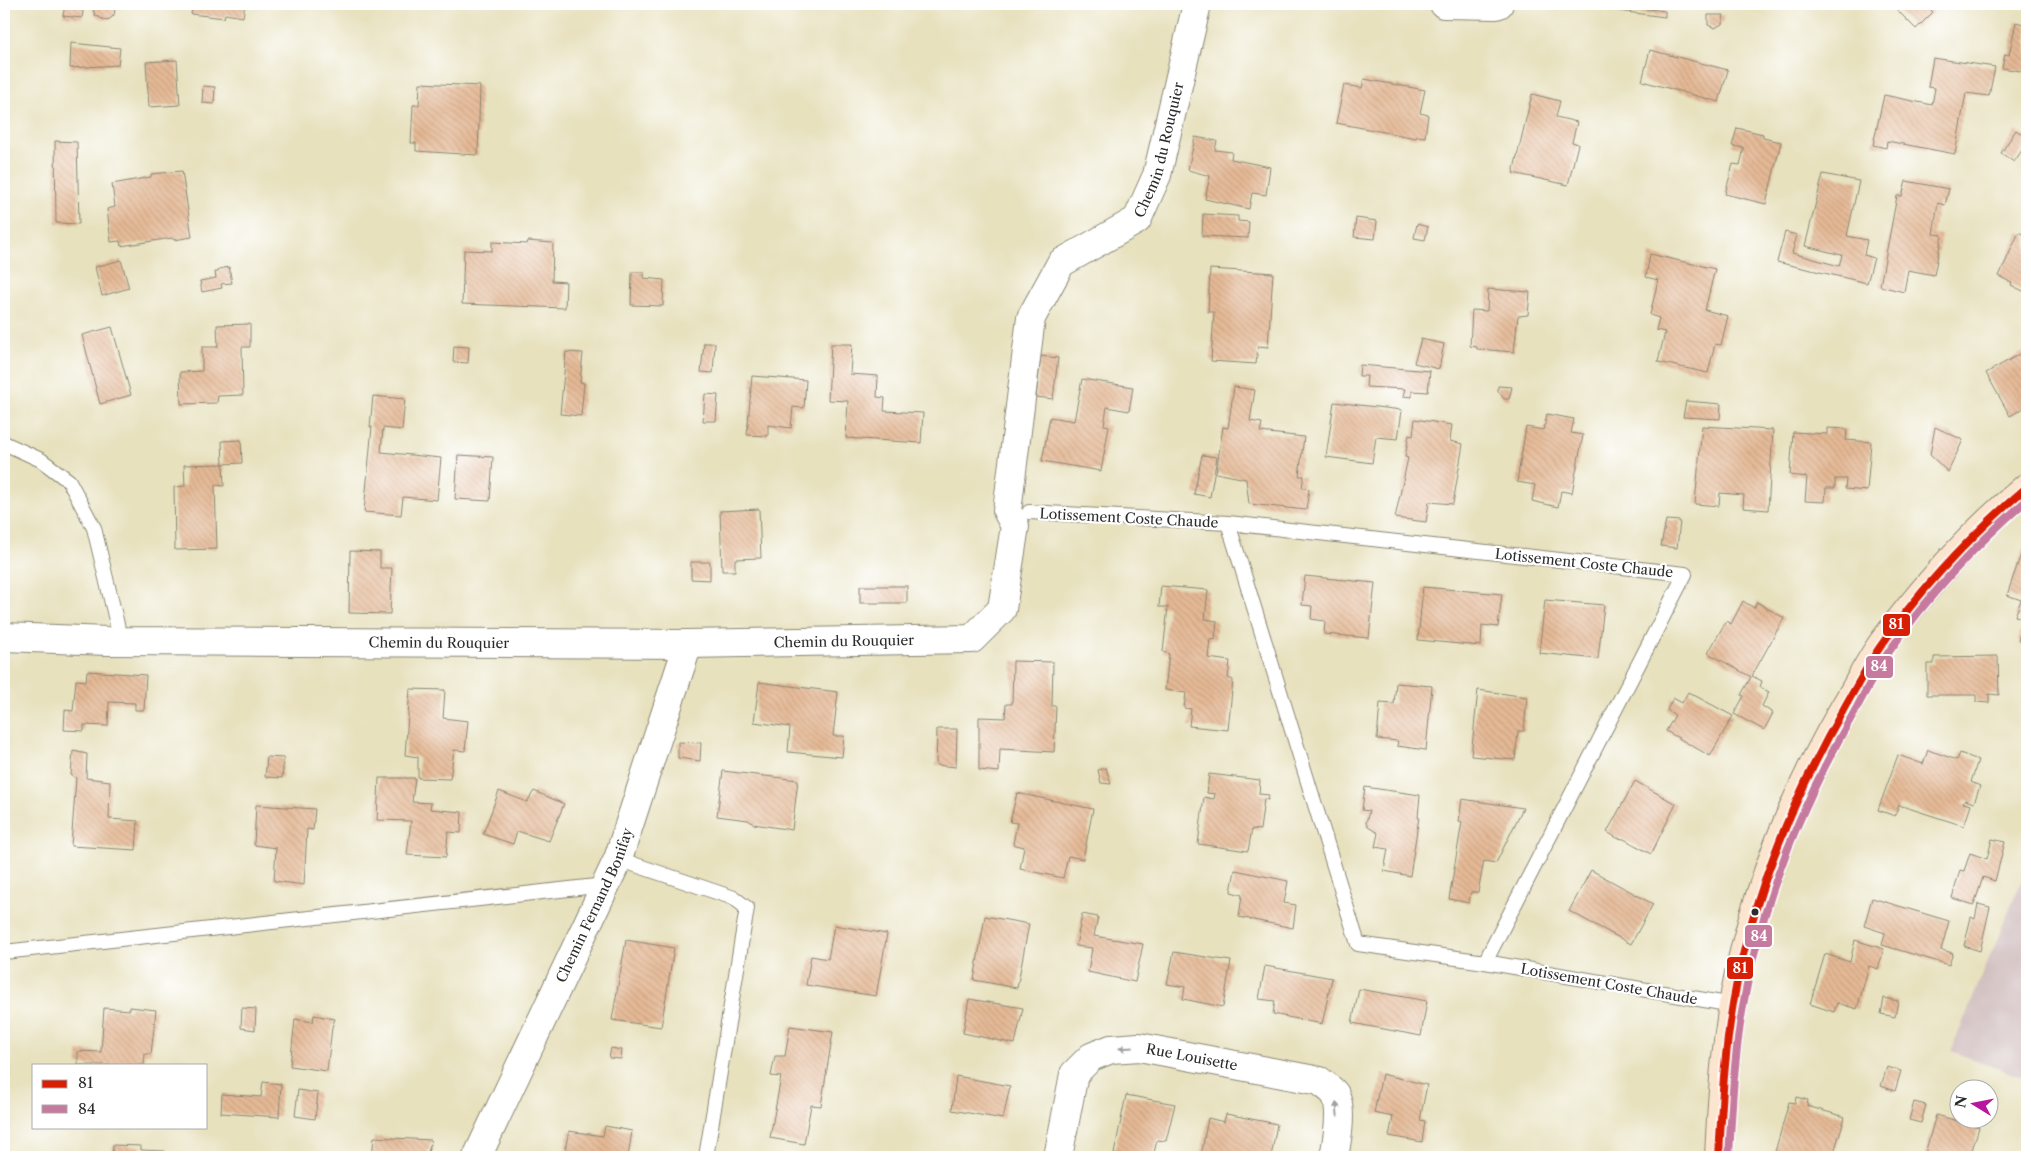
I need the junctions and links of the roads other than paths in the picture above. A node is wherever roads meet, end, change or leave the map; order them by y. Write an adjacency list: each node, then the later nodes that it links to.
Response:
1 (1197, 4): 10 (street, Chemin du Rouquier)
2 (1444, 4): 3 (street)
3 (1498, 4)
4 (4, 443): 9 (lane)
5 (2027, 487): 15 (main road)
6 (1029, 512): 7 (lane, Lotissement Coste Chaude)
7 (1228, 523): 14 (lane, Lotissement Coste Chaude); 14 (lane, Lotissement Coste Chaude)
8 (4, 637): 9 (street, Chemin du Rouquier)
9 (121, 641): 10 (street, Chemin du Rouquier)
10 (688, 644): 11 (street, Chemin Fernand Bonifay)
11 (618, 860): 12 (street, Chemin Fernand Bonifay); 17 (lane)
12 (605, 885): 13 (lane); 16 (street, Chemin Fernand Bonifay)
13 (4, 952)
14 (1485, 962): 15 (lane, Lotissement Coste Chaude)
15 (1733, 1005): 20 (main road)
16 (478, 1157)
17 (706, 1157)
18 (1058, 1157): 19 (street, Rue Louisette, one-way to 18)
19 (1334, 1157)
20 (1719, 1157)

